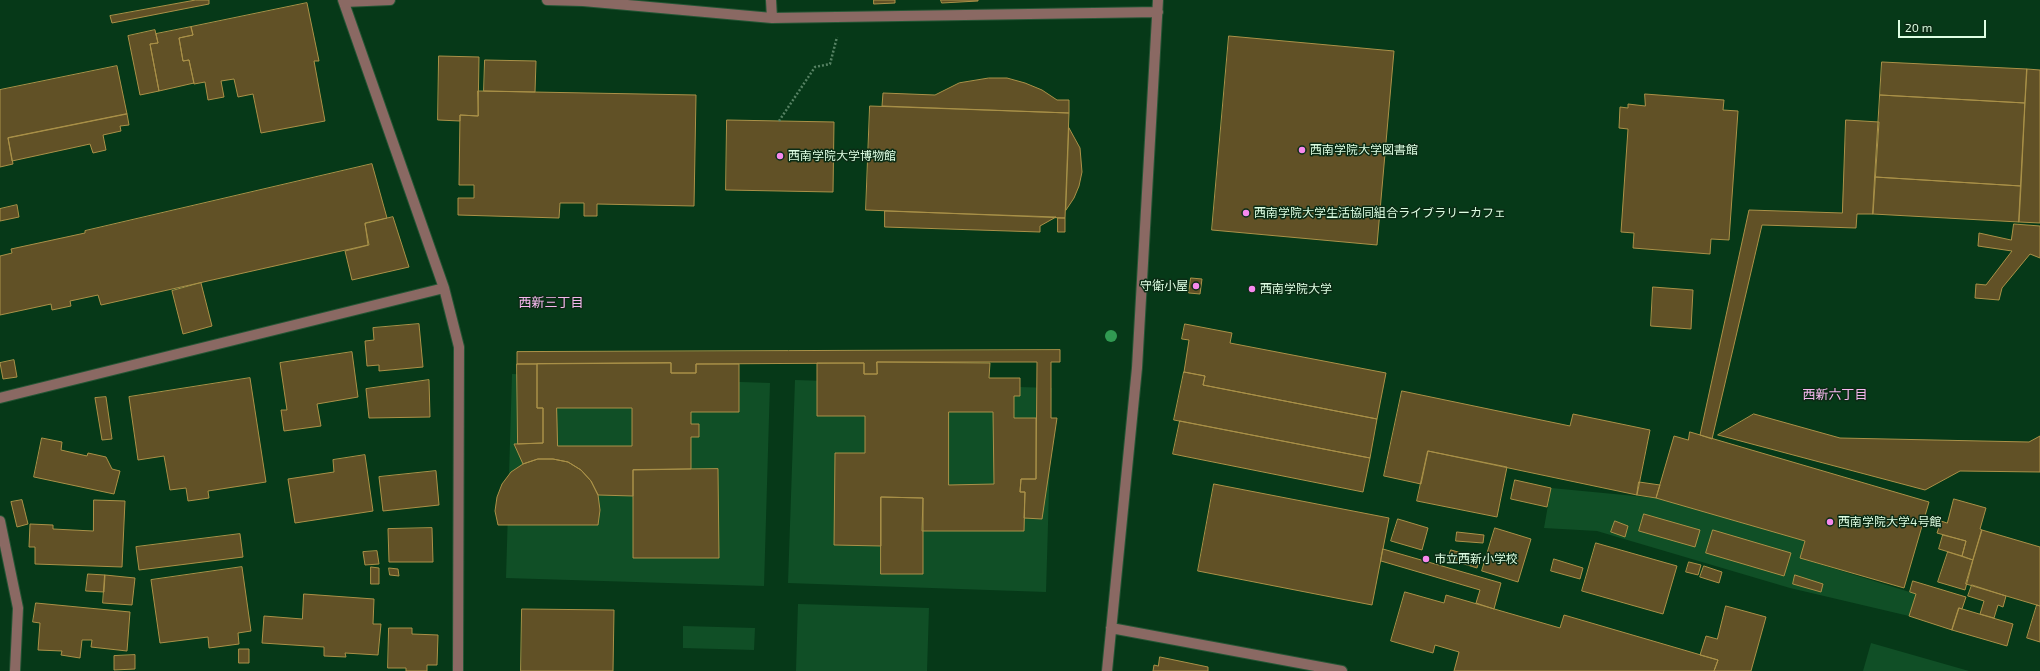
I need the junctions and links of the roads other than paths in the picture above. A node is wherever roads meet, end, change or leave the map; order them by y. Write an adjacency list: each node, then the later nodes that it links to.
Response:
1 (390, 0): 5 (street)
2 (547, 0): 6 (street)
3 (771, 0): 8 (street)
4 (1158, 0): 7 (street)
5 (344, 1): 9 (street)
6 (583, 1): 8 (street)
7 (1158, 12): 8 (street); 12 (street)
8 (772, 18)
9 (444, 288): 10 (street); 14 (street)
10 (0, 398)
11 (0, 521): 13 (street)
12 (1111, 628): 15 (street); 16 (street)
13 (15, 671)
14 (458, 671)
15 (1107, 671)
16 (1342, 671)

